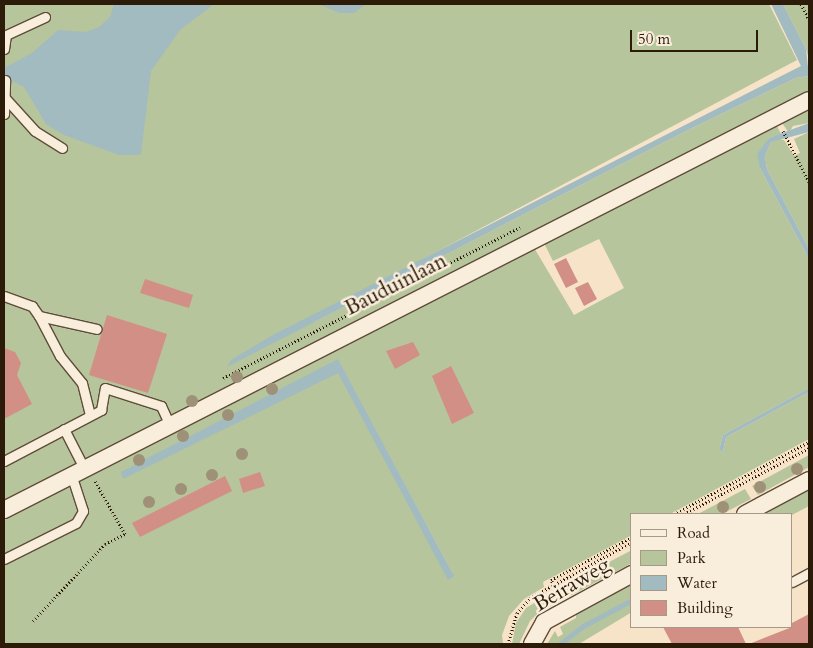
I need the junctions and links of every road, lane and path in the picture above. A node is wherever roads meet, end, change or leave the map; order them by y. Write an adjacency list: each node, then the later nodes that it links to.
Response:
1 (801, 4): 3 (path)
2 (45, 17): 4 (lane)
3 (809, 20)
4 (5, 33): 5 (lane)
5 (4, 49)
6 (5, 80): 7 (lane)
7 (6, 99): 9 (lane); 11 (lane)
8 (809, 100): 17 (street, Bauduinlaan)
9 (4, 114)
10 (784, 132): 12 (path)
11 (62, 148)
12 (809, 182)
13 (4, 296): 14 (lane)
14 (39, 316): 15 (lane); 16 (lane)
15 (97, 329)
16 (90, 416): 17 (lane); 18 (lane)
17 (170, 425): 22 (street, Bauduinlaan)
18 (64, 429): 21 (lane); 22 (lane)
19 (809, 442): 25 (path)
20 (809, 448): 26 (path)
21 (4, 461)
22 (81, 470): 24 (street, Bauduinlaan); 29 (lane); 33 (path)
23 (809, 480): 27 (street)
24 (4, 510)
25 (676, 513)
26 (686, 513)
27 (747, 513)
28 (630, 543): 35 (path)
29 (4, 559)
30 (809, 573): 32 (lane)
31 (630, 575): 34 (street, Beiraweg)
32 (793, 581)
33 (34, 622)
34 (533, 639)
35 (508, 644)

